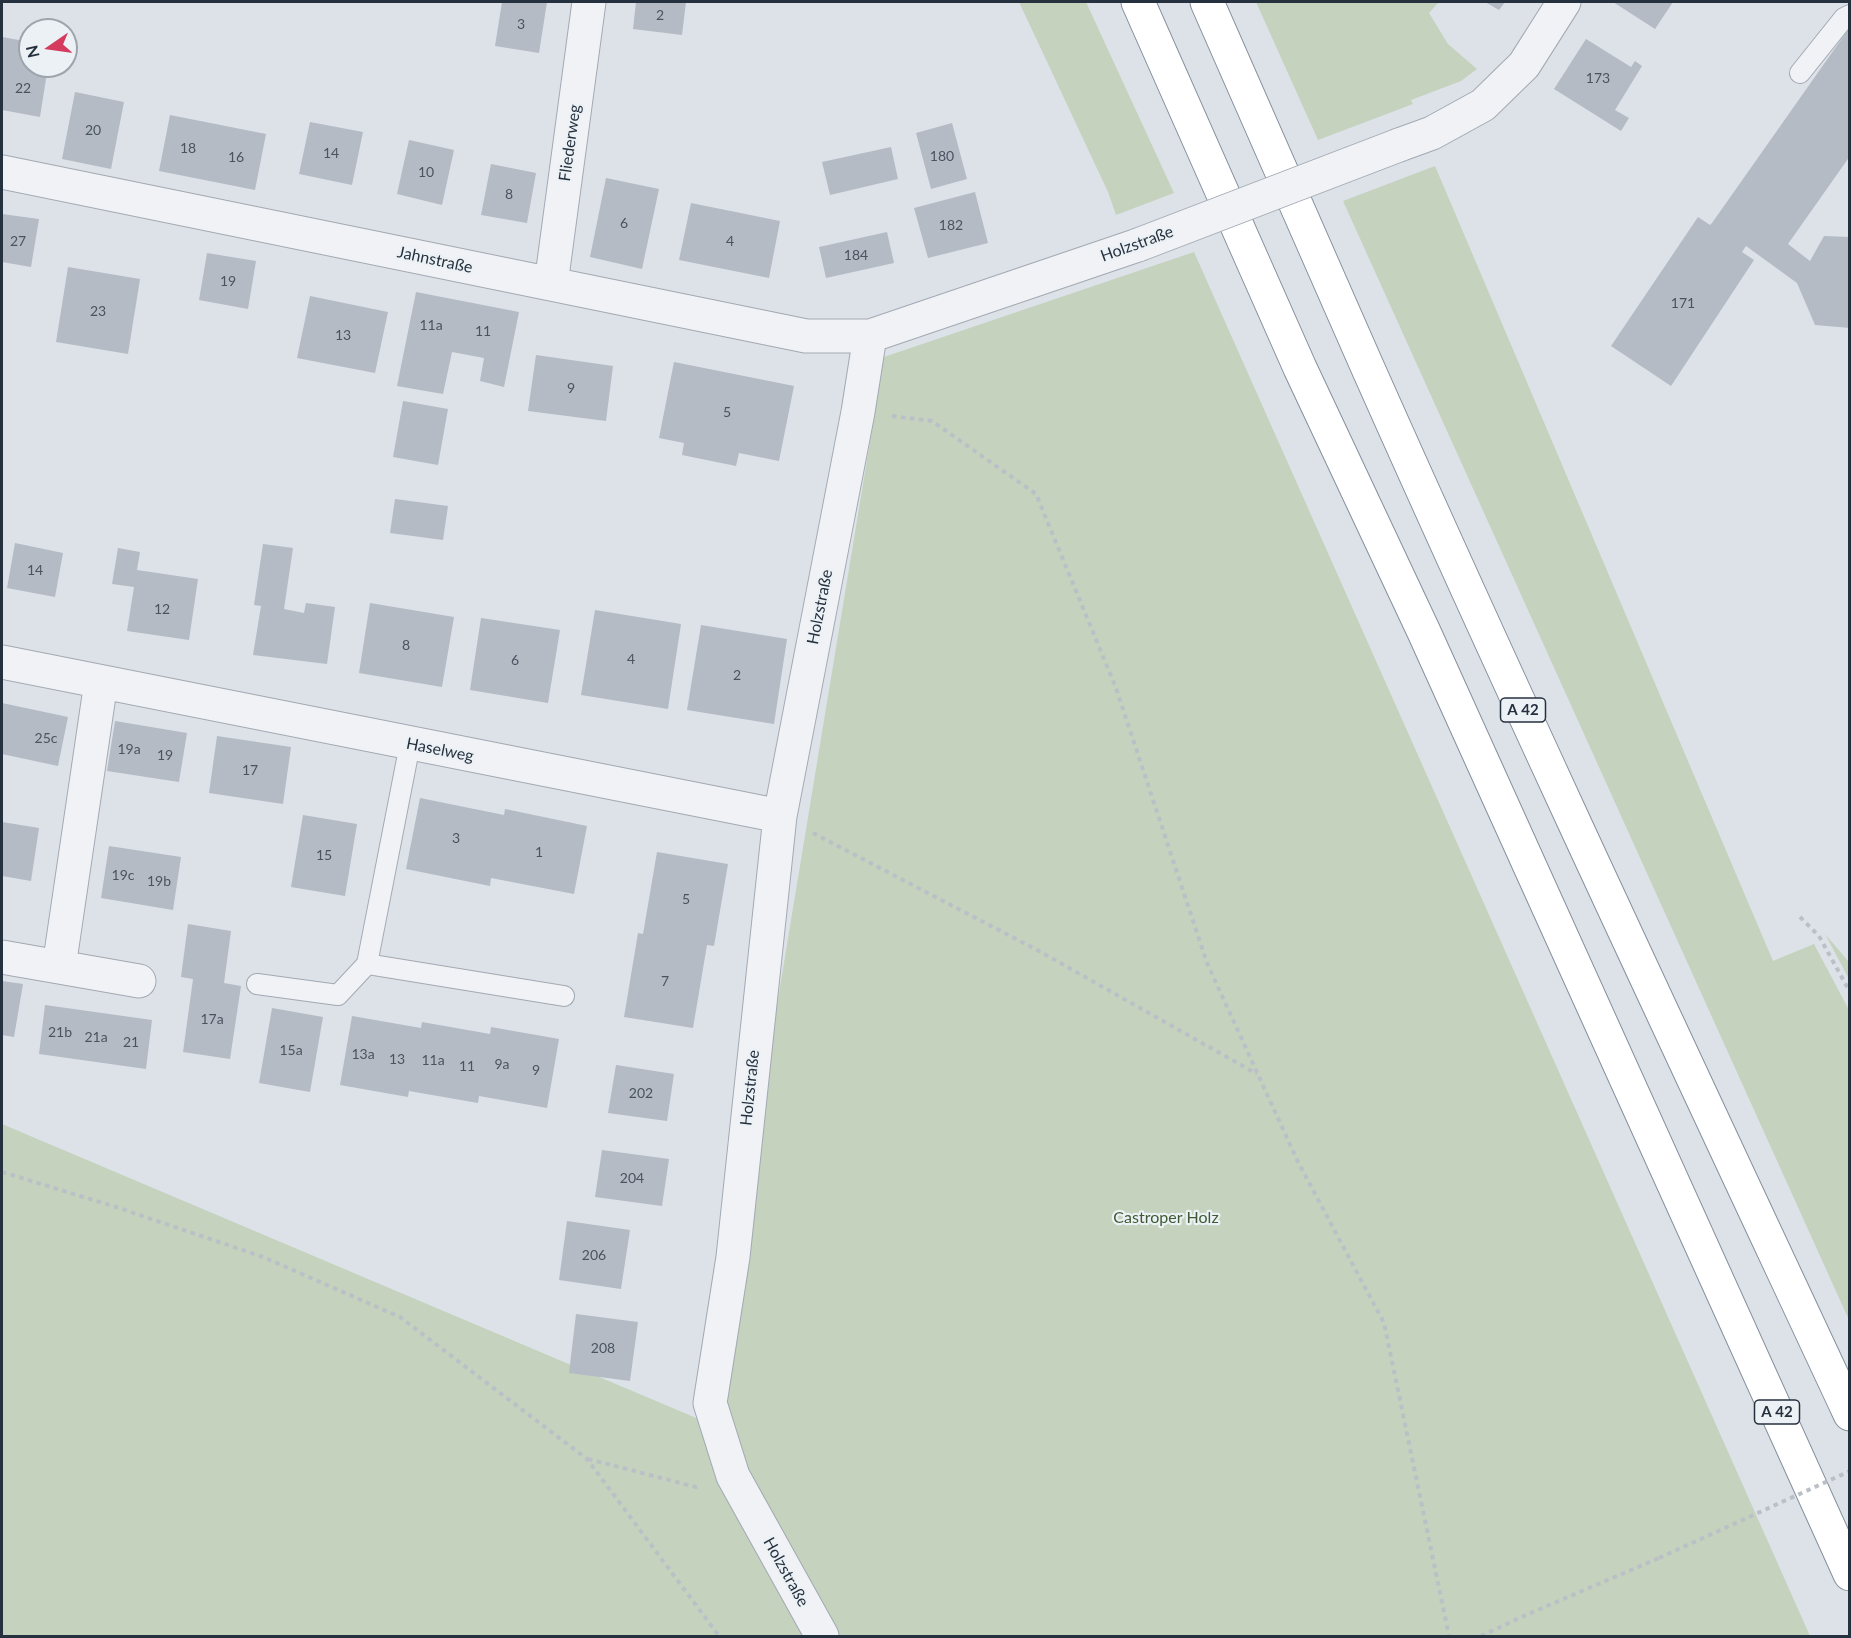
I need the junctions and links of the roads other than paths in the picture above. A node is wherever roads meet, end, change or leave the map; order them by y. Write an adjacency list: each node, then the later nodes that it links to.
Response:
1 (589, 2): 8 (street, Fliederweg)
2 (1138, 2): 21 (highway, A 42)
3 (1207, 2): 20 (highway, A 42)
4 (1564, 2): 9 (street, Holzstraße, bridge)
5 (1850, 15): 6 (lane)
6 (1800, 73)
7 (2, 172): 8 (street, Jahnstraße)
8 (551, 284): 9 (street, Jahnstraße)
9 (870, 336): 13 (street, Holzstraße)
10 (2, 662): 11 (street, Haselweg)
11 (101, 682): 12 (street, Haselweg); 16 (street)
12 (410, 744): 13 (street, Haselweg); 15 (lane)
13 (780, 816): 22 (street, Holzstraße)
14 (2, 957): 16 (street)
15 (367, 964): 18 (lane); 19 (lane)
16 (59, 967): 17 (street)
17 (139, 981)
18 (257, 984)
19 (564, 996)
20 (1850, 1414)
21 (1850, 1574)
22 (822, 1636)

